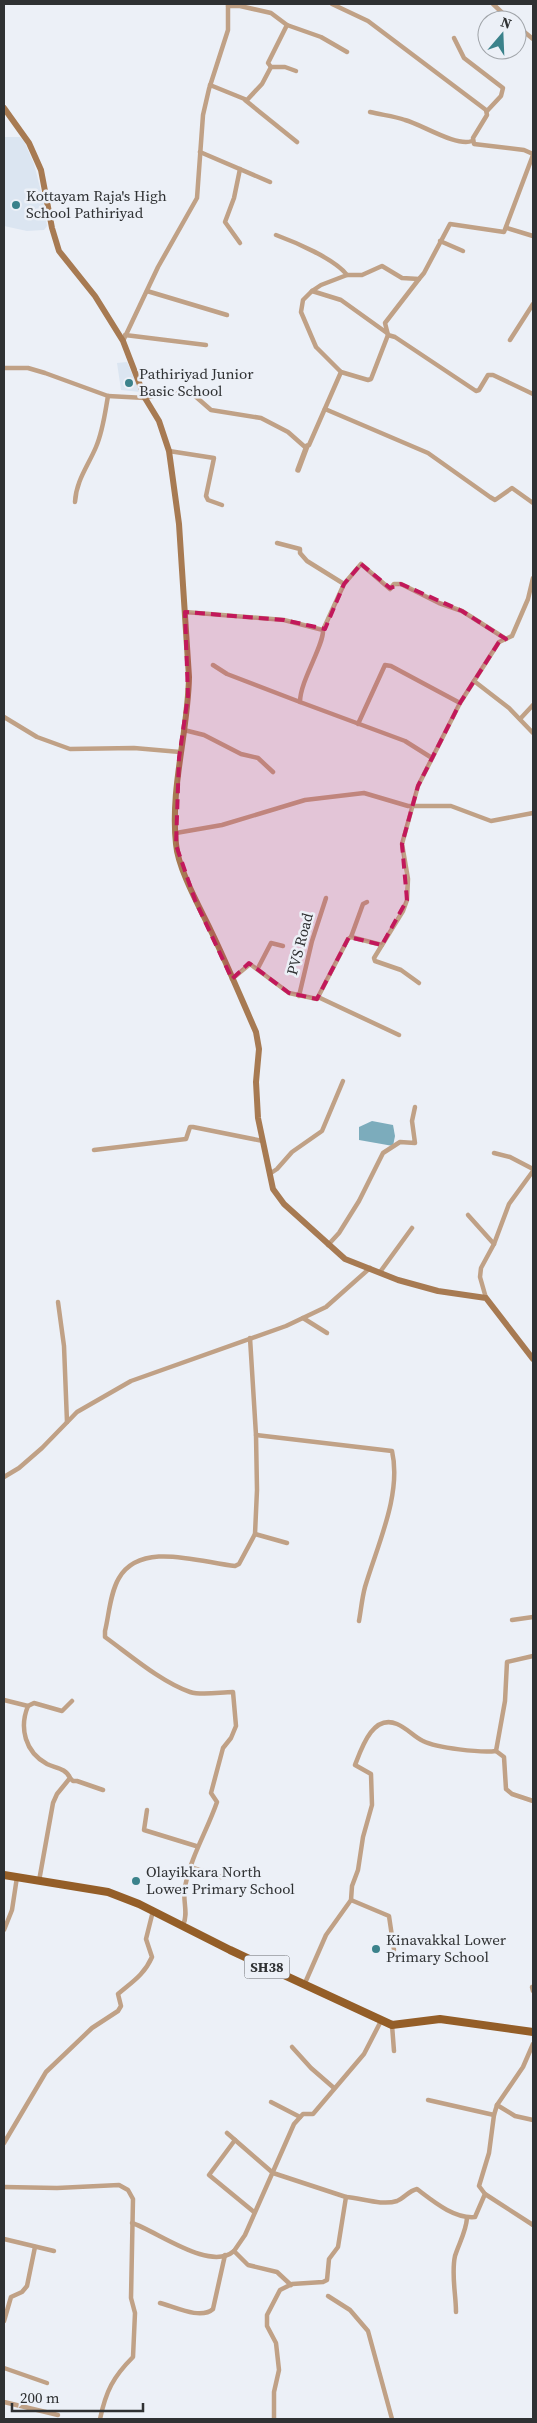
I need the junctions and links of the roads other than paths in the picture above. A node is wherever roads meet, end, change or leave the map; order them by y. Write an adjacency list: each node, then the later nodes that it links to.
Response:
1 (332, 4): 11 (street)
2 (228, 5): 3 (street); 8 (street)
3 (287, 25): 5 (street); 6 (street)
4 (454, 38): 11 (street)
5 (347, 52)
6 (271, 67): 7 (street); 9 (street)
7 (296, 71)
8 (210, 85): 9 (street); 15 (street)
9 (245, 100): 14 (street)
10 (4, 108): 32 (main road)
11 (487, 111): 13 (street)
12 (370, 112): 13 (street)
13 (472, 141): 16 (street)
14 (298, 142)
15 (200, 152): 17 (street); 27 (street)
16 (533, 154): 19 (street)
17 (240, 169): 18 (street); 23 (street)
18 (270, 182)
19 (507, 228): 21 (street); 22 (street)
20 (276, 235): 25 (street)
21 (533, 236)
22 (440, 241): 24 (street); 26 (street)
23 (240, 243)
24 (464, 251)
25 (347, 275): 26 (street); 28 (street)
26 (419, 279): 31 (street)
27 (147, 290): 30 (street); 32 (street)
28 (312, 291): 31 (street); 36 (street)
29 (533, 304): 33 (street)
30 (228, 315)
31 (388, 334): 36 (street); 37 (street)
32 (124, 338): 34 (street); 39 (main road)
33 (510, 340)
34 (206, 345)
35 (4, 368): 38 (street)
36 (341, 372): 40 (street)
37 (533, 394)
38 (108, 396): 39 (street); 44 (street)
39 (145, 398): 41 (street); 42 (main road)
40 (325, 409): 41 (street); 45 (street)
41 (307, 446): 43 (street)
42 (169, 451): 46 (street); 50 (main road)
43 (298, 470)
44 (75, 502)
45 (533, 503)
46 (222, 505)
47 (277, 543): 49 (street)
48 (533, 578): 52 (street)
49 (344, 584): 51 (street); 52 (street)
50 (185, 612): 51 (street); 61 (main road)
51 (323, 630): 55 (street)
52 (506, 639): 54 (street)
53 (213, 665): 55 (street)
54 (474, 681): 56 (street); 59 (street)
55 (300, 702): 60 (street)
56 (460, 703): 60 (street); 64 (street)
57 (533, 706): 59 (street)
58 (4, 717): 63 (street)
59 (520, 719): 62 (street)
60 (358, 724): 64 (street)
61 (184, 730): 63 (main road); 65 (street)
62 (533, 733)
63 (180, 752): 68 (main road)
64 (432, 758): 66 (street)
65 (273, 772)
66 (412, 806): 67 (street); 68 (street); 72 (street)
67 (533, 813)
68 (176, 833): 75 (main road)
69 (326, 898): 77 (street, PVS Road)
70 (367, 902): 71 (street)
71 (350, 937): 72 (street); 78 (street)
72 (382, 945): 76 (street)
73 (283, 946): 74 (street, PVS Road)
74 (258, 968): 75 (street); 77 (street)
75 (232, 979): 82 (main road)
76 (419, 983)
77 (299, 996): 78 (street)
78 (318, 997): 79 (street)
79 (399, 1035)
80 (343, 1081): 86 (street)
81 (414, 1107): 90 (street)
82 (262, 1141): 83 (street); 86 (main road)
83 (94, 1150)
84 (494, 1153): 85 (street)
85 (533, 1170): 89 (street)
86 (271, 1173): 90 (main road)
87 (468, 1215): 89 (street)
88 (412, 1228): 92 (street)
89 (494, 1244): 93 (street)
90 (328, 1245): 91 (main road)
91 (370, 1268): 92 (main road); 95 (street)
92 (380, 1272): 93 (main road)
93 (486, 1298): 98 (main road)
94 (58, 1302): 99 (street)
95 (304, 1318): 96 (street); 97 (street)
96 (327, 1333)
97 (250, 1338): 99 (street); 100 (street)
98 (533, 1359)
99 (67, 1422): 101 (street)
100 (256, 1435): 102 (street); 106 (street)
101 (4, 1477)
102 (255, 1534): 103 (street); 116 (street)
103 (287, 1543)
104 (533, 1617): 105 (street)
105 (512, 1620)
106 (359, 1621)
107 (533, 1656): 111 (street)
108 (4, 1700): 110 (street)
109 (72, 1701): 110 (street)
110 (28, 1706): 112 (street)
111 (496, 1751): 114 (street); 122 (street)
112 (70, 1778): 113 (street); 121 (street)
113 (103, 1790)
114 (533, 1801)
115 (147, 1810): 116 (street)
116 (196, 1846): 117 (street)
117 (190, 1867): 120 (street); 124 (street)
118 (4, 1875): 119 (main road, SH38)
119 (17, 1877): 121 (main road, SH38); 125 (street)
120 (221, 1877)
121 (39, 1881): 123 (main road, SH38)
122 (351, 1900): 126 (street); 127 (street)
123 (153, 1911): 124 (main road, SH38); 143 (street)
124 (183, 1925): 127 (main road, SH38)
125 (4, 1930)
126 (394, 1950)
127 (305, 1983): 128 (main road, SH38)
128 (381, 2022): 129 (main road, SH38); 134 (street)
129 (392, 2025): 130 (main road, SH38); 133 (street)
130 (533, 2032)
131 (533, 2044): 137 (street)
132 (292, 2047): 134 (street)
133 (394, 2051)
134 (334, 2088): 139 (street)
135 (428, 2100): 138 (street)
136 (271, 2102): 139 (street)
137 (498, 2105): 138 (street); 140 (street)
138 (494, 2115): 146 (street)
139 (300, 2117): 144 (street)
140 (533, 2120)
141 (227, 2133): 142 (street)
142 (235, 2140): 144 (street); 148 (street)
143 (4, 2144)
144 (273, 2173): 147 (street); 148 (street)
145 (4, 2187): 150 (street)
146 (485, 2194): 149 (street); 151 (street)
147 (346, 2196): 149 (street); 157 (street)
148 (254, 2212): 155 (street)
149 (467, 2218): 160 (street)
150 (132, 2223): 156 (street); 166 (street)
151 (533, 2225)
152 (4, 2239): 153 (street)
153 (34, 2247): 154 (street); 161 (street)
154 (54, 2251)
155 (234, 2251): 156 (street); 157 (street)
156 (225, 2255): 159 (street)
157 (291, 2285): 167 (street)
158 (328, 2296): 168 (street)
159 (160, 2303)
160 (456, 2312)
161 (4, 2321)
162 (4, 2368): 163 (street)
163 (47, 2383)
164 (4, 2402): 165 (street)
165 (58, 2415)
166 (100, 2419)
167 (274, 2419)
168 (392, 2419)

